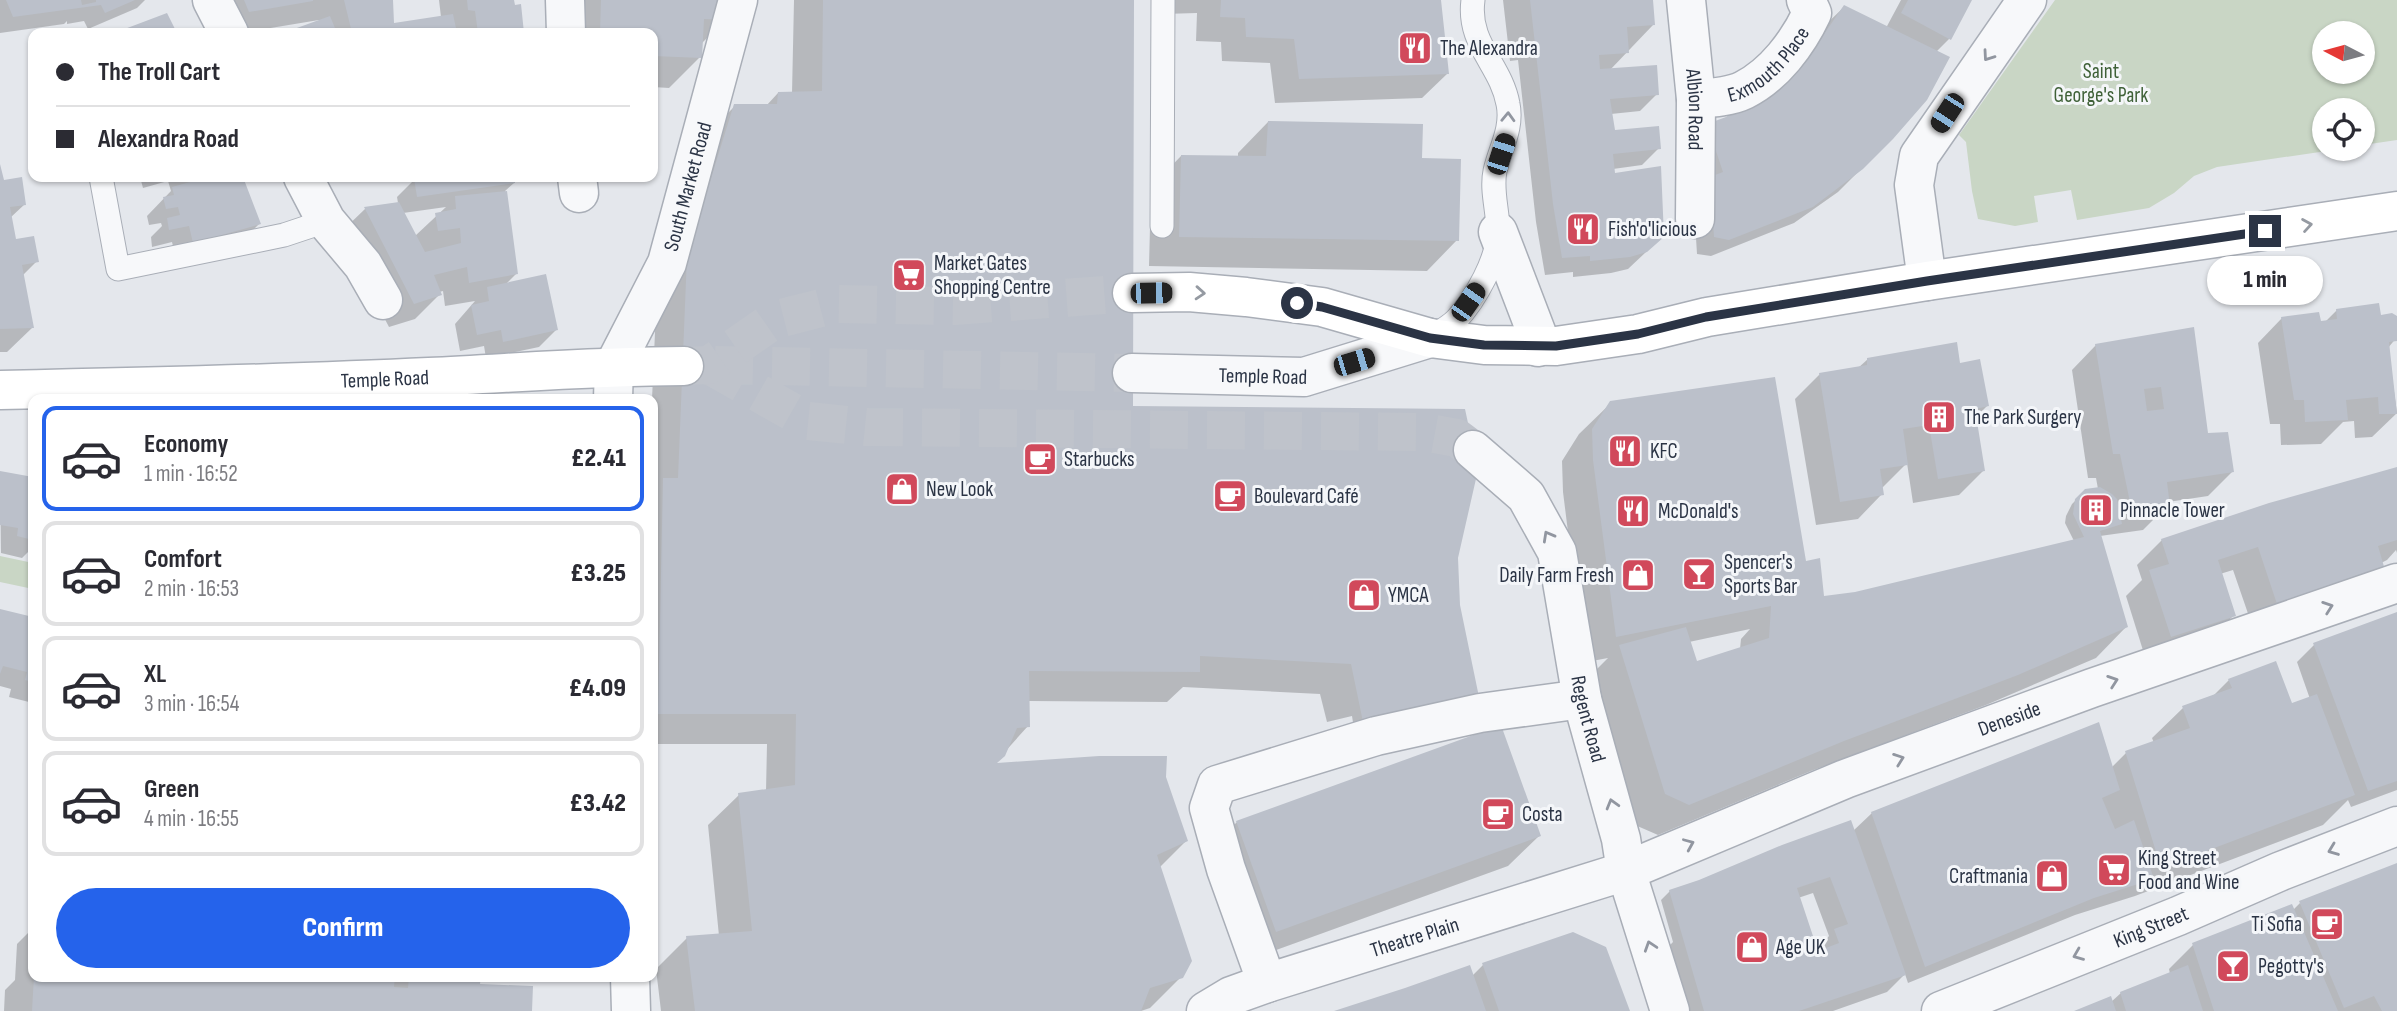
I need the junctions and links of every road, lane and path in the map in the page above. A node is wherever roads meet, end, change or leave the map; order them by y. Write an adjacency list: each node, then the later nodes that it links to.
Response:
1 (212, 0): 9 (street)
2 (565, 0): 10 (street)
3 (738, 0): 26 (street, South Market Road)
4 (1163, 0): 17 (lane)
5 (1473, 0): 18 (lane, one-way to 5)
6 (1686, 0): 11 (street, Albion Road)
7 (1805, 0): 11 (street, Exmouth Place)
8 (2027, 0): 19 (street, one-way to 19)
9 (226, 28)
10 (566, 28)
11 (1696, 99): 15 (street, Albion Road)
12 (102, 182): 16 (lane)
13 (306, 182): 16 (street)
14 (2397, 211): 19 (main road, Temple Road, one-way to 14)
15 (1695, 219)
16 (326, 221): 21 (street)
17 (1162, 226)
18 (1498, 232): 22 (lane); 23 (street)
19 (1927, 281): 23 (main road, Temple Road)
20 (1132, 293): 22 (main road, Temple Road, one-way to 22)
21 (383, 300)
22 (1430, 338): 23 (main road, Temple Road); 25 (street, Temple Road)
23 (1538, 347)
24 (684, 366): 26 (main road, Temple Road)
25 (1132, 373)
26 (613, 383): 27 (main road, Temple Road)
27 (0, 390)
28 (1473, 450): 30 (street, Regent Road, one-way to 28)
29 (2397, 583): 32 (street, Deneside, one-way to 29)
30 (1582, 699): 32 (street, Regent Road, one-way to 30); 34 (street)
31 (2397, 825): 38 (street, King Street, one-way to 38)
32 (1626, 871): 34 (street, Theatre Plain); 37 (street, Regent Road, one-way to 32)
33 (630, 982): 36 (street)
34 (1267, 984): 35 (street, Theatre Plain)
35 (1219, 1004)
36 (631, 1011)
37 (1671, 1011)
38 (1941, 1011)

